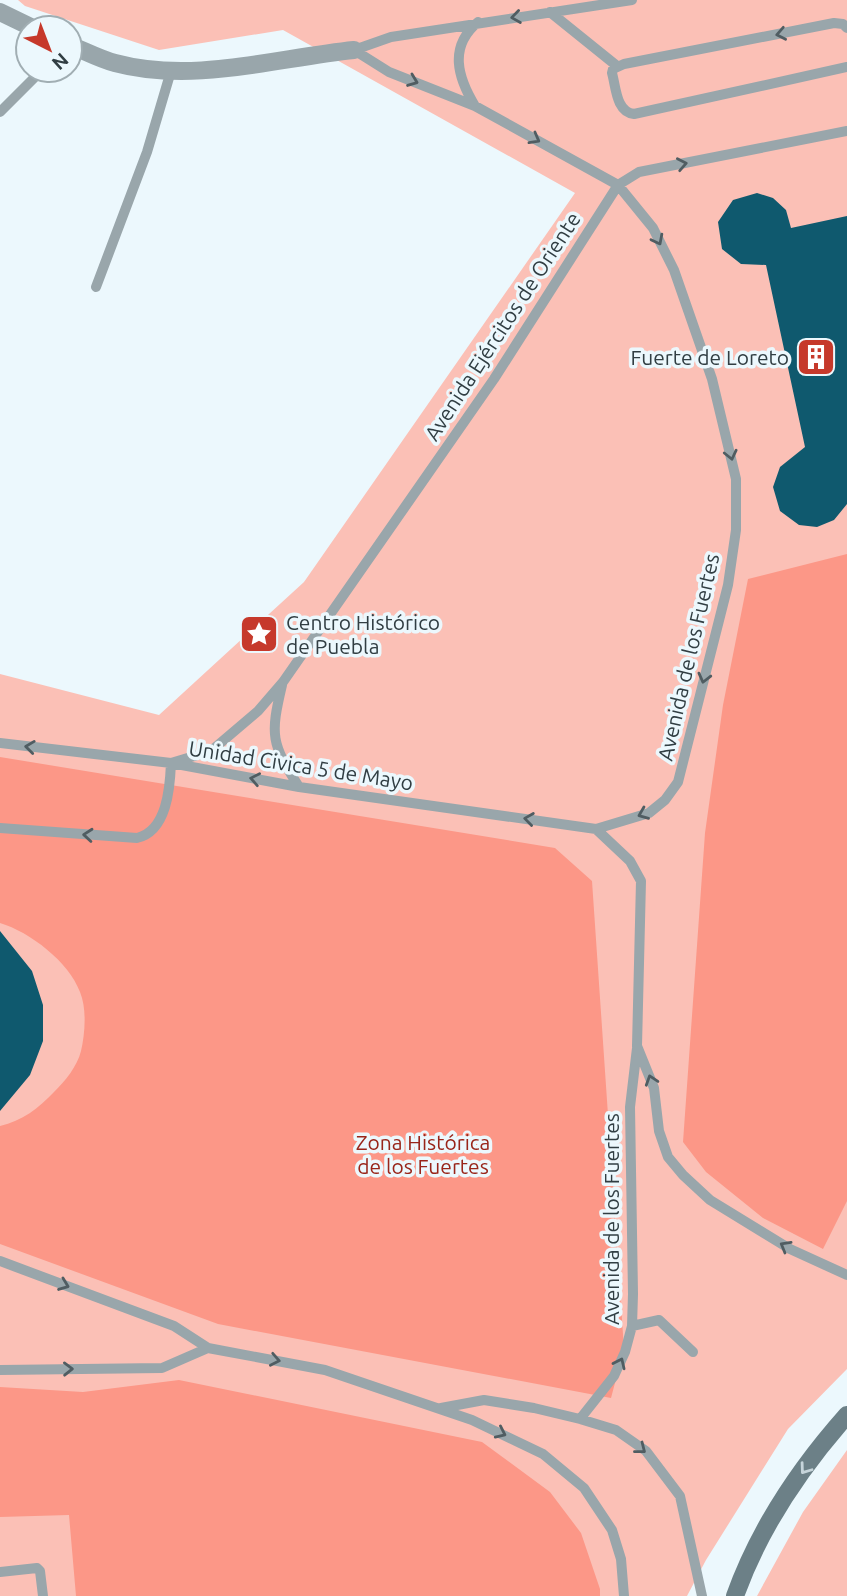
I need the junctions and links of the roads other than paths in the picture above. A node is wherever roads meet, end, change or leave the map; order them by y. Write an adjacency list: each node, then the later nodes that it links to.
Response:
1 (632, 0): 2 (lane)
2 (550, 12): 3 (lane, one-way to 3); 7 (lane)
3 (478, 22): 5 (lane); 11 (lane)
4 (847, 27): 7 (lane, one-way to 7)
5 (354, 50): 9 (street); 11 (lane, Avenida de los Fuertes, one-way to 11)
6 (84, 51): 9 (street)
7 (617, 66): 8 (lane)
8 (847, 67)
9 (171, 71): 15 (lane)
10 (28, 84): 12 (lane)
11 (475, 106): 14 (lane, Avenida de los Fuertes, one-way to 14)
12 (0, 112)
13 (847, 131): 14 (lane, one-way to 13)
14 (618, 185): 16 (lane, Avenida Ejércitos de Oriente); 19 (lane, Avenida de los Fuertes, one-way to 19)
15 (96, 287)
16 (283, 682): 18 (lane, Avenida Ejércitos de Oriente); 20 (lane, Avenida Ejércitos de Oriente)
17 (0, 743): 18 (lane, Unidad Civica 5 de Mayo, one-way to 17)
18 (171, 763): 20 (lane, Unidad Civica 5 de Mayo, one-way to 18); 21 (lane, one-way to 21)
19 (678, 782): 22 (lane, Unidad Civica 5 de Mayo, one-way to 22)
20 (299, 787): 22 (lane, Unidad Civica 5 de Mayo, one-way to 20)
21 (0, 828)
22 (596, 829): 23 (lane, Avenida de los Fuertes)
23 (637, 1046): 25 (lane, Avenida de los Fuertes, one-way to 23); 26 (lane, Avenida de los Fuertes)
24 (0, 1261): 27 (lane, one-way to 27)
25 (847, 1275)
26 (632, 1326): 28 (lane); 32 (lane, Avenida de los Fuertes, one-way to 26)
27 (208, 1348): 29 (lane, one-way to 27); 30 (lane, one-way to 30)
28 (693, 1352)
29 (0, 1370)
30 (438, 1408): 32 (lane); 35 (lane, one-way to 35)
31 (847, 1415): 37 (main road, one-way to 37)
32 (580, 1419): 36 (lane, one-way to 36)
33 (0, 1572): 34 (lane)
34 (43, 1596)
35 (624, 1596)
36 (702, 1596)
37 (735, 1596)

